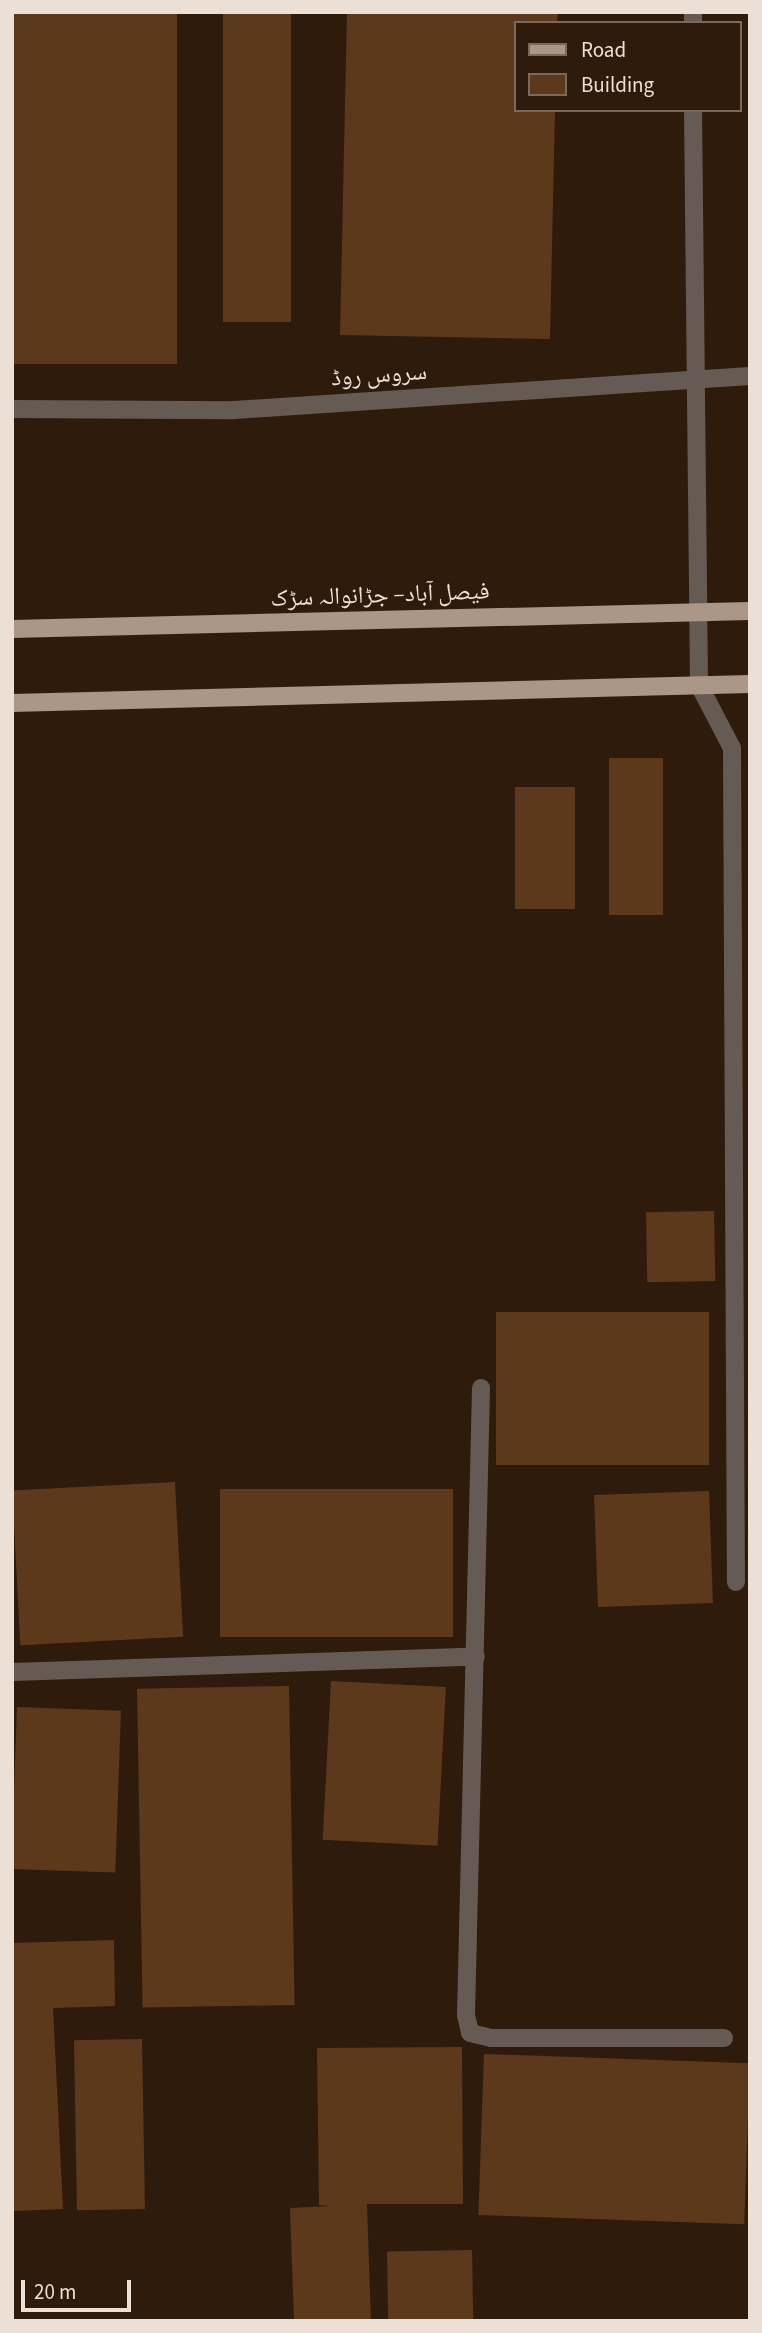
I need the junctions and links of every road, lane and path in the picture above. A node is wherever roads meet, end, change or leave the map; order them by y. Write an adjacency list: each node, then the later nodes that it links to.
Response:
1 (693, 112): 3 (street)
2 (750, 376): 3 (street, سروس روڈ)
3 (694, 377): 4 (street, سروس روڈ); 5 (street)
4 (12, 409)
5 (697, 611): 6 (main road, فیصل آباد– جڑانوالہ سڑک); 7 (main road, فیصل آباد– جڑانوالہ سڑک); 9 (street)
6 (750, 611)
7 (12, 629)
8 (750, 684): 9 (main road)
9 (699, 685): 10 (main road); 12 (street)
10 (12, 703)
11 (481, 1388): 13 (street)
12 (736, 1582)
13 (476, 1657): 14 (street); 15 (street)
14 (12, 1672)
15 (724, 2038)

